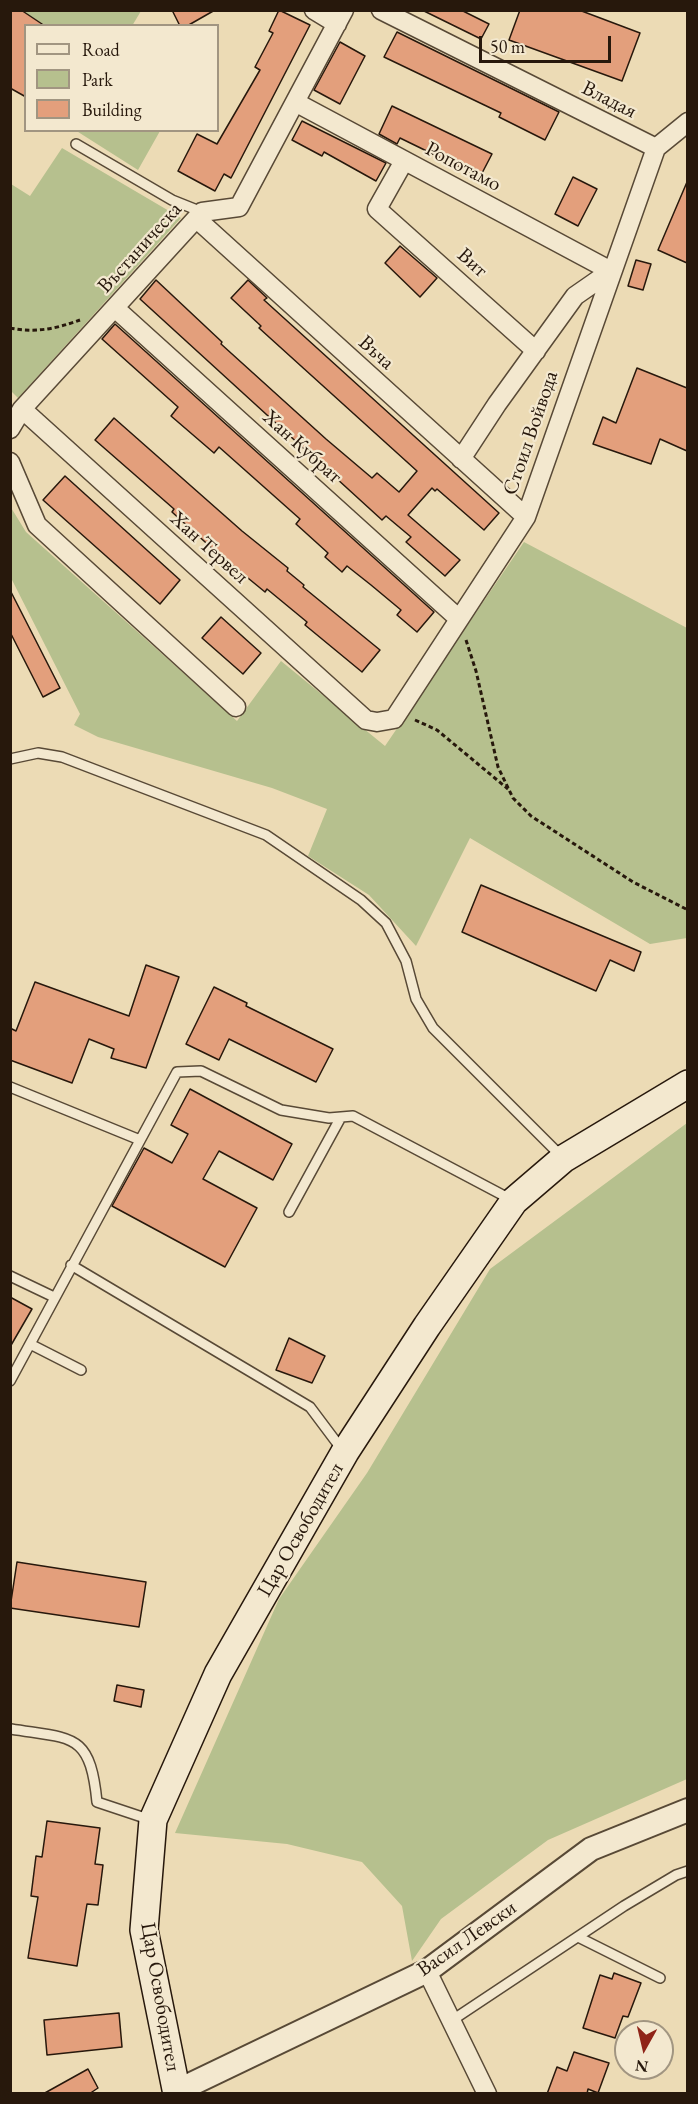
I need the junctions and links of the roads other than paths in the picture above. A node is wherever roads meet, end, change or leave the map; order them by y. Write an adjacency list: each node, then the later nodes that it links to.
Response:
1 (314, 10): 3 (street)
2 (381, 10): 7 (street, Владая)
3 (340, 17): 4 (street, Въстаническа)
4 (295, 102): 8 (street, Ропотамо); 9 (street, Въстаническа)
5 (687, 122): 7 (street, Стоил Войвода)
6 (76, 144): 9 (lane)
7 (656, 148): 10 (street, Стоил Войвода)
8 (404, 161): 10 (street, Ропотамо); 12 (street, Вит)
9 (200, 216): 11 (street, Въстаническа); 15 (street, Въча)
10 (611, 271): 12 (street); 17 (street, Стоил Войвода)
11 (113, 312): 13 (street, Въстаническа); 18 (street, Хан Кубрат)
12 (536, 351): 15 (street)
13 (22, 409): 14 (street, Въстаническа); 20 (street, Хан Тервел)
14 (10, 429)
15 (461, 459): 17 (street, Въча)
16 (10, 462): 19 (street)
17 (526, 517): 18 (street, Стоил Войвода)
18 (459, 618): 20 (street, Стоил Войвода)
19 (236, 707)
20 (394, 719)
21 (10, 759): 26 (lane)
22 (687, 1084): 26 (main road, Цар Освободител)
23 (10, 1087): 25 (lane)
24 (341, 1117): 25 (lane); 27 (lane); 28 (lane)
25 (140, 1140): 29 (lane)
26 (563, 1159): 27 (main road, Цар Освободител)
27 (514, 1201): 35 (main road, Цар Освободител)
28 (289, 1212)
29 (71, 1265): 31 (lane); 35 (lane)
30 (10, 1276): 31 (lane)
31 (54, 1298): 32 (lane)
32 (30, 1344): 33 (lane); 34 (lane)
33 (81, 1370)
34 (10, 1381)
35 (345, 1452): 38 (main road, Цар Освободител)
36 (11, 1729): 38 (lane)
37 (687, 1810): 41 (street, Васил Левски)
38 (153, 1820): 44 (main road, Цар Освободител)
39 (687, 1871): 40 (lane)
40 (578, 1937): 42 (lane); 43 (lane)
41 (427, 1971): 43 (street); 44 (street, Васил Левски)
42 (660, 1978)
43 (451, 2021): 45 (street)
44 (176, 2093)
45 (487, 2094)

